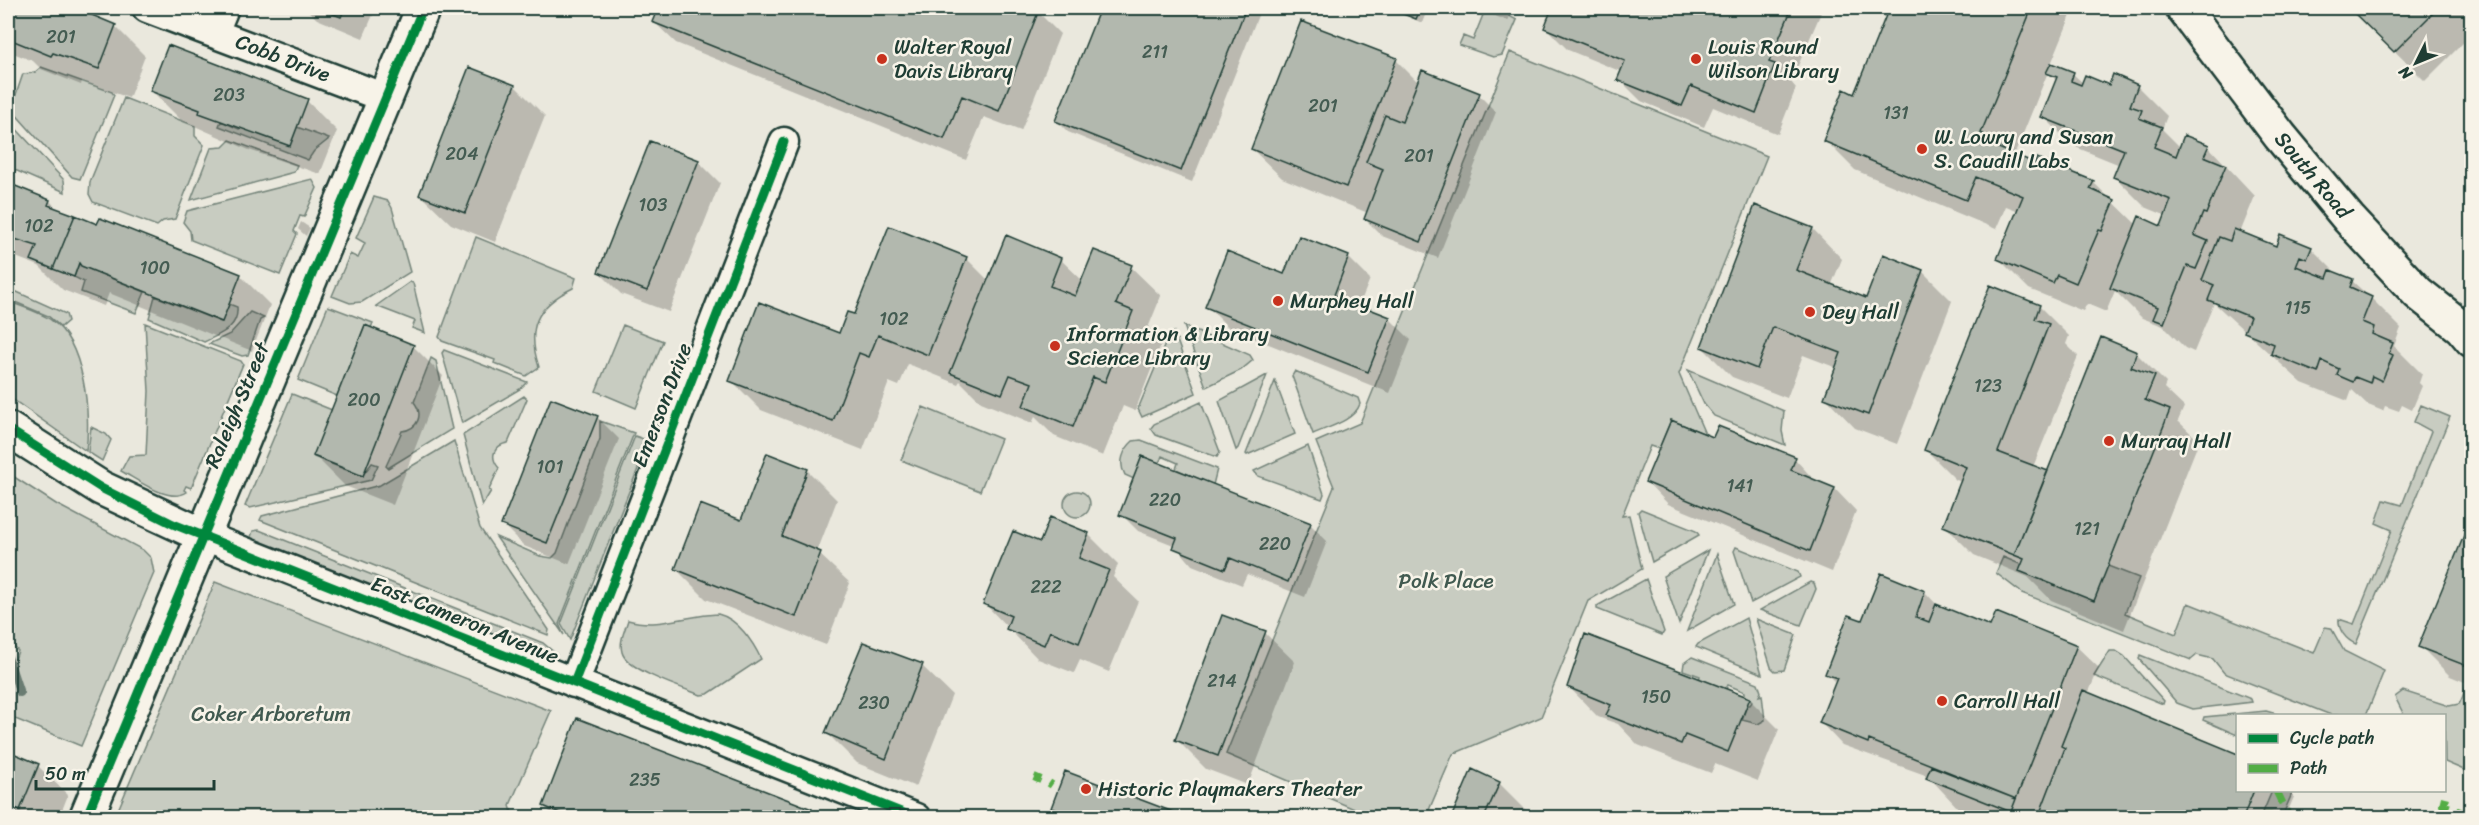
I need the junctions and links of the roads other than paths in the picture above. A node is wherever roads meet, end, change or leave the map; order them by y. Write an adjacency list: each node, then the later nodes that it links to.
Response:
1 (147, 8): 4 (street, Cobb Drive)
2 (423, 8): 5 (street, Raleigh Street)
3 (2183, 8): 7 (street, South Road)
4 (219, 20): 5 (street, Cobb Drive)
5 (385, 98): 9 (street, Raleigh Street)
6 (784, 142): 10 (street, Emerson Drive)
7 (2468, 332)
8 (8, 429): 9 (street)
9 (202, 535): 10 (street, East Cameron Avenue); 11 (street, Raleigh Street)
10 (574, 683): 12 (street, East Cameron Avenue)
11 (86, 818)
12 (916, 818)

